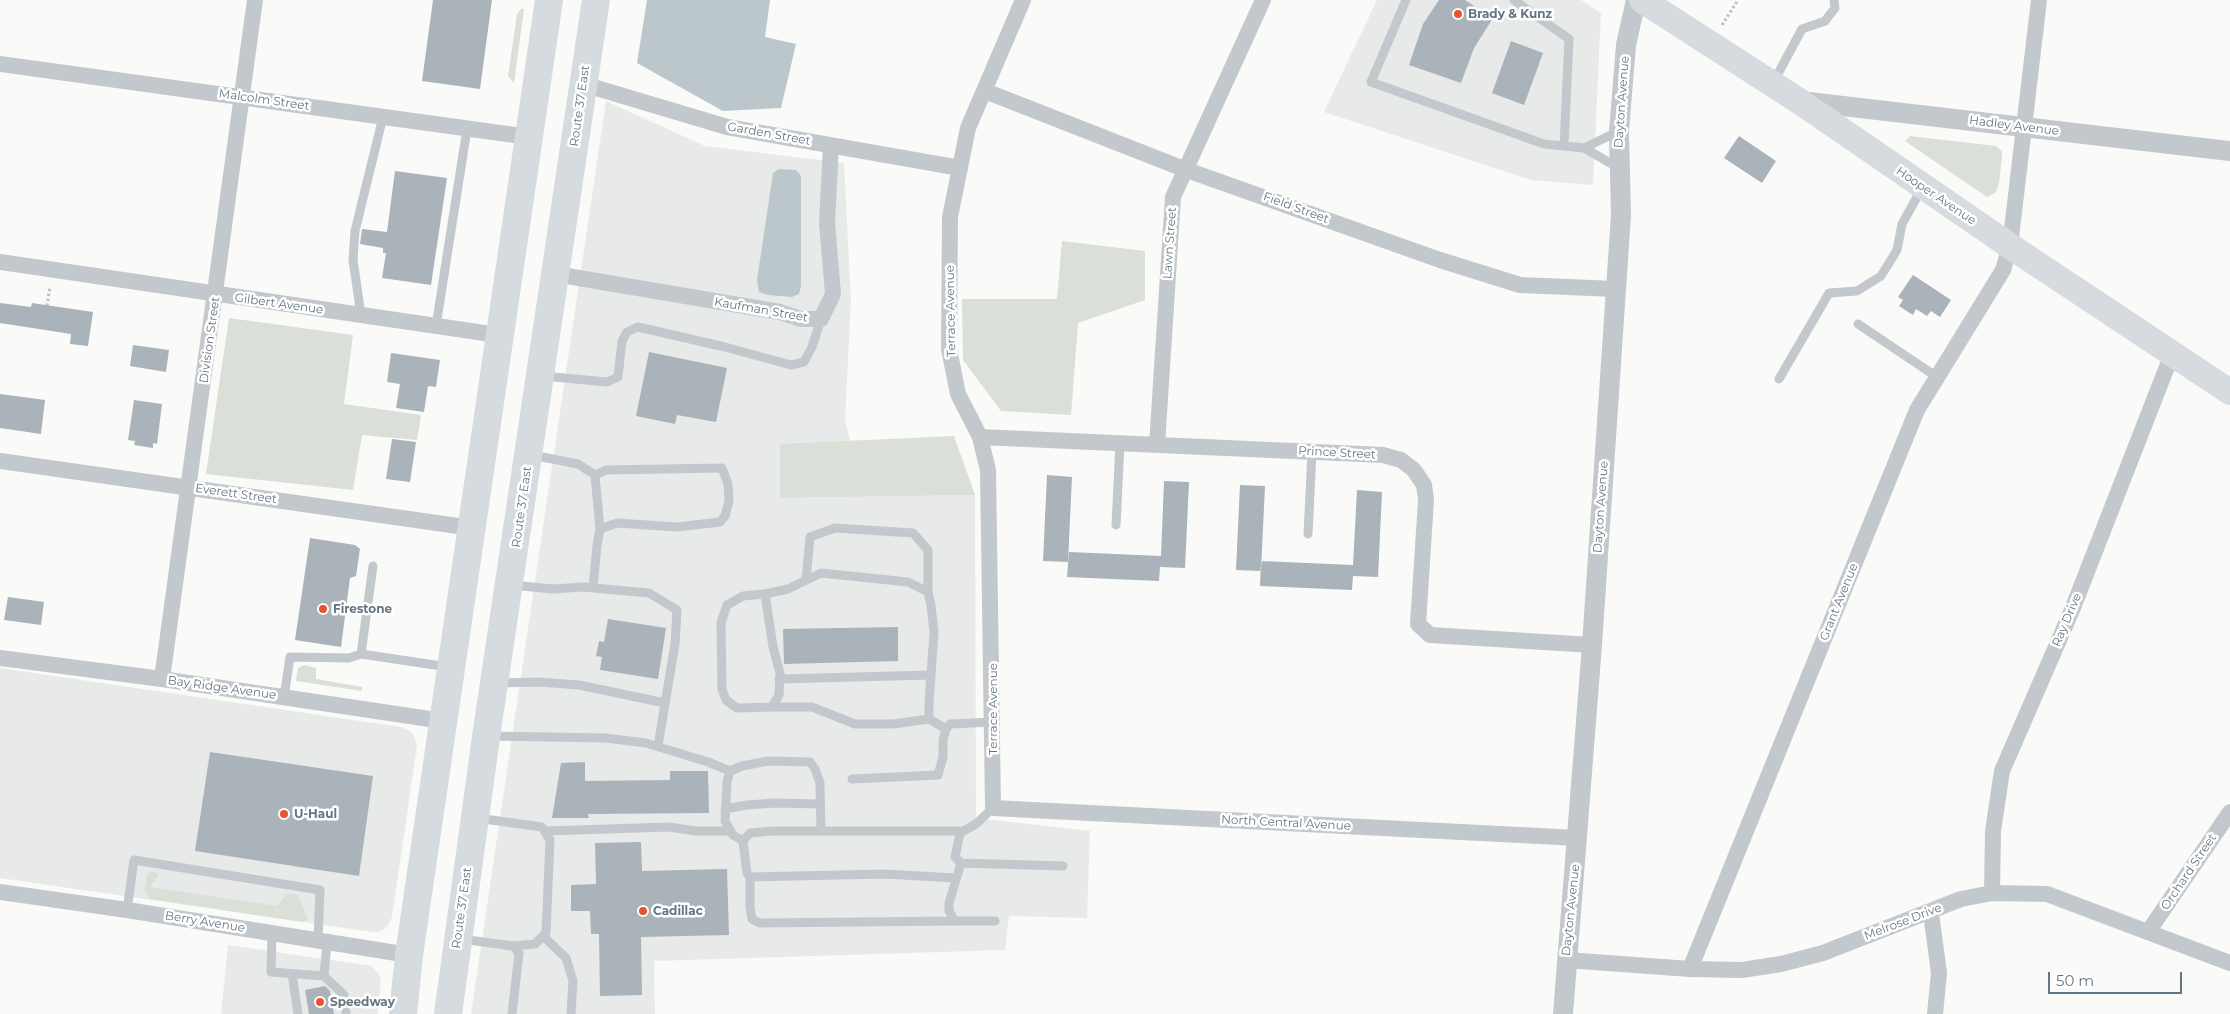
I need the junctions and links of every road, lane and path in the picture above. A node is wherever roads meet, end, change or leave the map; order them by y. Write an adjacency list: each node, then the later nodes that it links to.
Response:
1 (255, 0): 18 (street, Division Street)
2 (549, 0): 24 (highway)
3 (596, 0): 15 (highway, Route 37 East)
4 (1263, 0): 31 (street, Lawn Street)
5 (1406, 0): 26 (lane)
6 (1514, 0): 26 (lane)
7 (1636, 0): 23 (street, Dayton Avenue)
8 (1642, 0): 16 (main road, Hooper Avenue)
9 (1738, 0): 13 (path)
10 (1834, 0): 16 (lane)
11 (2039, 0): 21 (street, Grant Avenue)
12 (1019, 1): 17 (street, Terrace Avenue)
13 (1722, 25)
14 (0, 64): 18 (street, Malcolm Street)
15 (583, 84): 25 (street, Garden Street); 35 (highway, Route 37 East)
16 (1773, 84): 19 (main road, Hooper Avenue)
17 (985, 91): 29 (street, Terrace Avenue); 31 (street, Field Street)
18 (241, 97): 20 (street, Malcolm Street); 37 (street, Division Street)
19 (1799, 101): 21 (street, Hadley Avenue); 32 (main road, Hooper Avenue)
20 (383, 117): 22 (street, Malcolm Street); 38 (lane)
21 (2024, 127): 28 (street, Hadley Avenue); 33 (street, Grant Avenue)
22 (467, 129): 24 (street, Malcolm Street); 41 (lane)
23 (1619, 131): 27 (lane); 30 (street, Dayton Avenue)
24 (528, 137): 42 (highway)
25 (831, 145): 29 (street, Garden Street); 39 (street, Kaufman Street)
26 (1564, 146): 27 (lane)
27 (1584, 148): 30 (lane)
28 (2230, 151)
29 (960, 168): 48 (street, Terrace Avenue)
30 (1619, 168): 36 (street, Dayton Avenue)
31 (1184, 169): 36 (street, Field Street); 50 (street, Lawn Street)
32 (1923, 186): 33 (main road, Hooper Avenue); 46 (lane)
33 (2010, 246): 43 (main road, Hooper Avenue); 45 (street, Grant Avenue)
34 (0, 262): 37 (street, Gilbert Avenue)
35 (555, 274): 39 (street, Kaufman Street); 44 (highway, Route 37 East)
36 (1615, 289): 66 (street, Dayton Avenue)
37 (216, 295): 38 (street, Gilbert Avenue); 55 (street, Division Street)
38 (360, 315): 41 (street, Gilbert Avenue)
39 (821, 319): 44 (lane)
40 (1858, 324): 45 (lane)
41 (436, 326): 42 (street, Gilbert Avenue)
42 (498, 335): 57 (highway)
43 (2172, 354): 47 (main road, Hooper Avenue); 101 (street, Ray Drive)
44 (541, 376): 52 (highway, Route 37 East)
45 (1938, 377): 115 (street, Grant Avenue)
46 (1779, 379)
47 (2230, 392)
48 (980, 437): 49 (street, Prince Street); 79 (street, Terrace Avenue)
49 (1120, 443): 50 (street, Prince Street); 56 (lane)
50 (1157, 445): 51 (street, Prince Street)
51 (1312, 452): 59 (lane); 66 (street, Prince Street)
52 (530, 454): 54 (lane); 62 (highway, Route 37 East)
53 (0, 461): 55 (street, Everett Street)
54 (595, 475): 58 (lane); 58 (lane)
55 (189, 487): 57 (street, Everett Street); 71 (street, Division Street)
56 (1116, 525)
57 (472, 528): 69 (highway)
58 (600, 529): 63 (lane)
59 (1308, 534)
60 (373, 566): 67 (lane)
61 (806, 579): 64 (lane); 64 (lane); 65 (lane)
62 (510, 584): 63 (lane); 73 (highway, Route 37 East)
63 (593, 588): 75 (lane)
64 (928, 592): 70 (lane)
65 (765, 594): 72 (lane); 76 (lane)
66 (1592, 644): 94 (street, Dayton Avenue)
67 (361, 654): 69 (lane); 74 (lane)
68 (0, 658): 71 (street, Bay Ridge Avenue)
69 (451, 667): 78 (highway)
70 (931, 675): 72 (lane); 77 (lane)
71 (162, 679): 74 (street, Bay Ridge Avenue)
72 (780, 679): 76 (lane)
73 (495, 683): 75 (lane); 81 (highway, Route 37 East)
74 (284, 697): 78 (street, Bay Ridge Avenue)
75 (665, 703): 82 (lane)
76 (772, 707): 77 (lane)
77 (929, 719): 80 (lane)
78 (443, 721): 112 (highway)
79 (993, 722): 80 (lane); 86 (street, Terrace Avenue)
80 (946, 729): 84 (lane)
81 (487, 736): 82 (lane); 89 (highway, Route 37 East)
82 (658, 746): 83 (lane)
83 (730, 771): 85 (lane); 87 (lane)
84 (852, 778)
85 (820, 804): 87 (lane); 91 (lane)
86 (994, 808): 92 (lane); 94 (street, North Central Avenue)
87 (725, 809): 90 (lane)
88 (2230, 812): 106 (street, Orchard Street)
89 (476, 818): 93 (lane); 109 (highway, Route 37 East)
90 (731, 831): 93 (lane); 95 (lane)
91 (820, 831): 92 (lane); 95 (lane)
92 (963, 831): 96 (lane)
93 (545, 832): 108 (lane)
94 (1578, 838): 113 (street, Dayton Avenue)
95 (743, 842): 98 (lane)
96 (961, 863): 97 (lane); 99 (lane)
97 (1063, 866)
98 (750, 877): 99 (lane); 104 (lane)
99 (956, 878): 104 (lane)
100 (0, 892): 102 (street, Berry Avenue)
101 (1992, 893): 103 (street, Melrose Drive); 106 (street, Melrose Drive)
102 (127, 910): 107 (street, Berry Avenue); 110 (lane)
103 (1931, 913): 115 (street, Melrose Drive); 125 (street)
104 (955, 921): 105 (lane)
105 (995, 921)
106 (2148, 932): 114 (street, Melrose Drive)
107 (272, 933): 110 (street, Berry Avenue); 116 (lane)
108 (543, 936): 111 (lane); 123 (lane)
109 (457, 938): 111 (lane); 121 (highway, Route 37 East)
110 (322, 941): 112 (street, Berry Avenue); 117 (lane)
111 (513, 946): 122 (lane)
112 (409, 955): 120 (highway)
113 (1566, 960): 115 (street, Melrose Drive); 124 (street, Dayton Avenue)
114 (2230, 963)
115 (1690, 969)
116 (292, 974): 117 (lane); 118 (lane)
117 (324, 976): 119 (lane)
118 (298, 1014)
119 (346, 1014)
120 (404, 1014)
121 (448, 1014)
122 (512, 1014)
123 (571, 1014)
124 (1563, 1014)
125 (1935, 1014)

